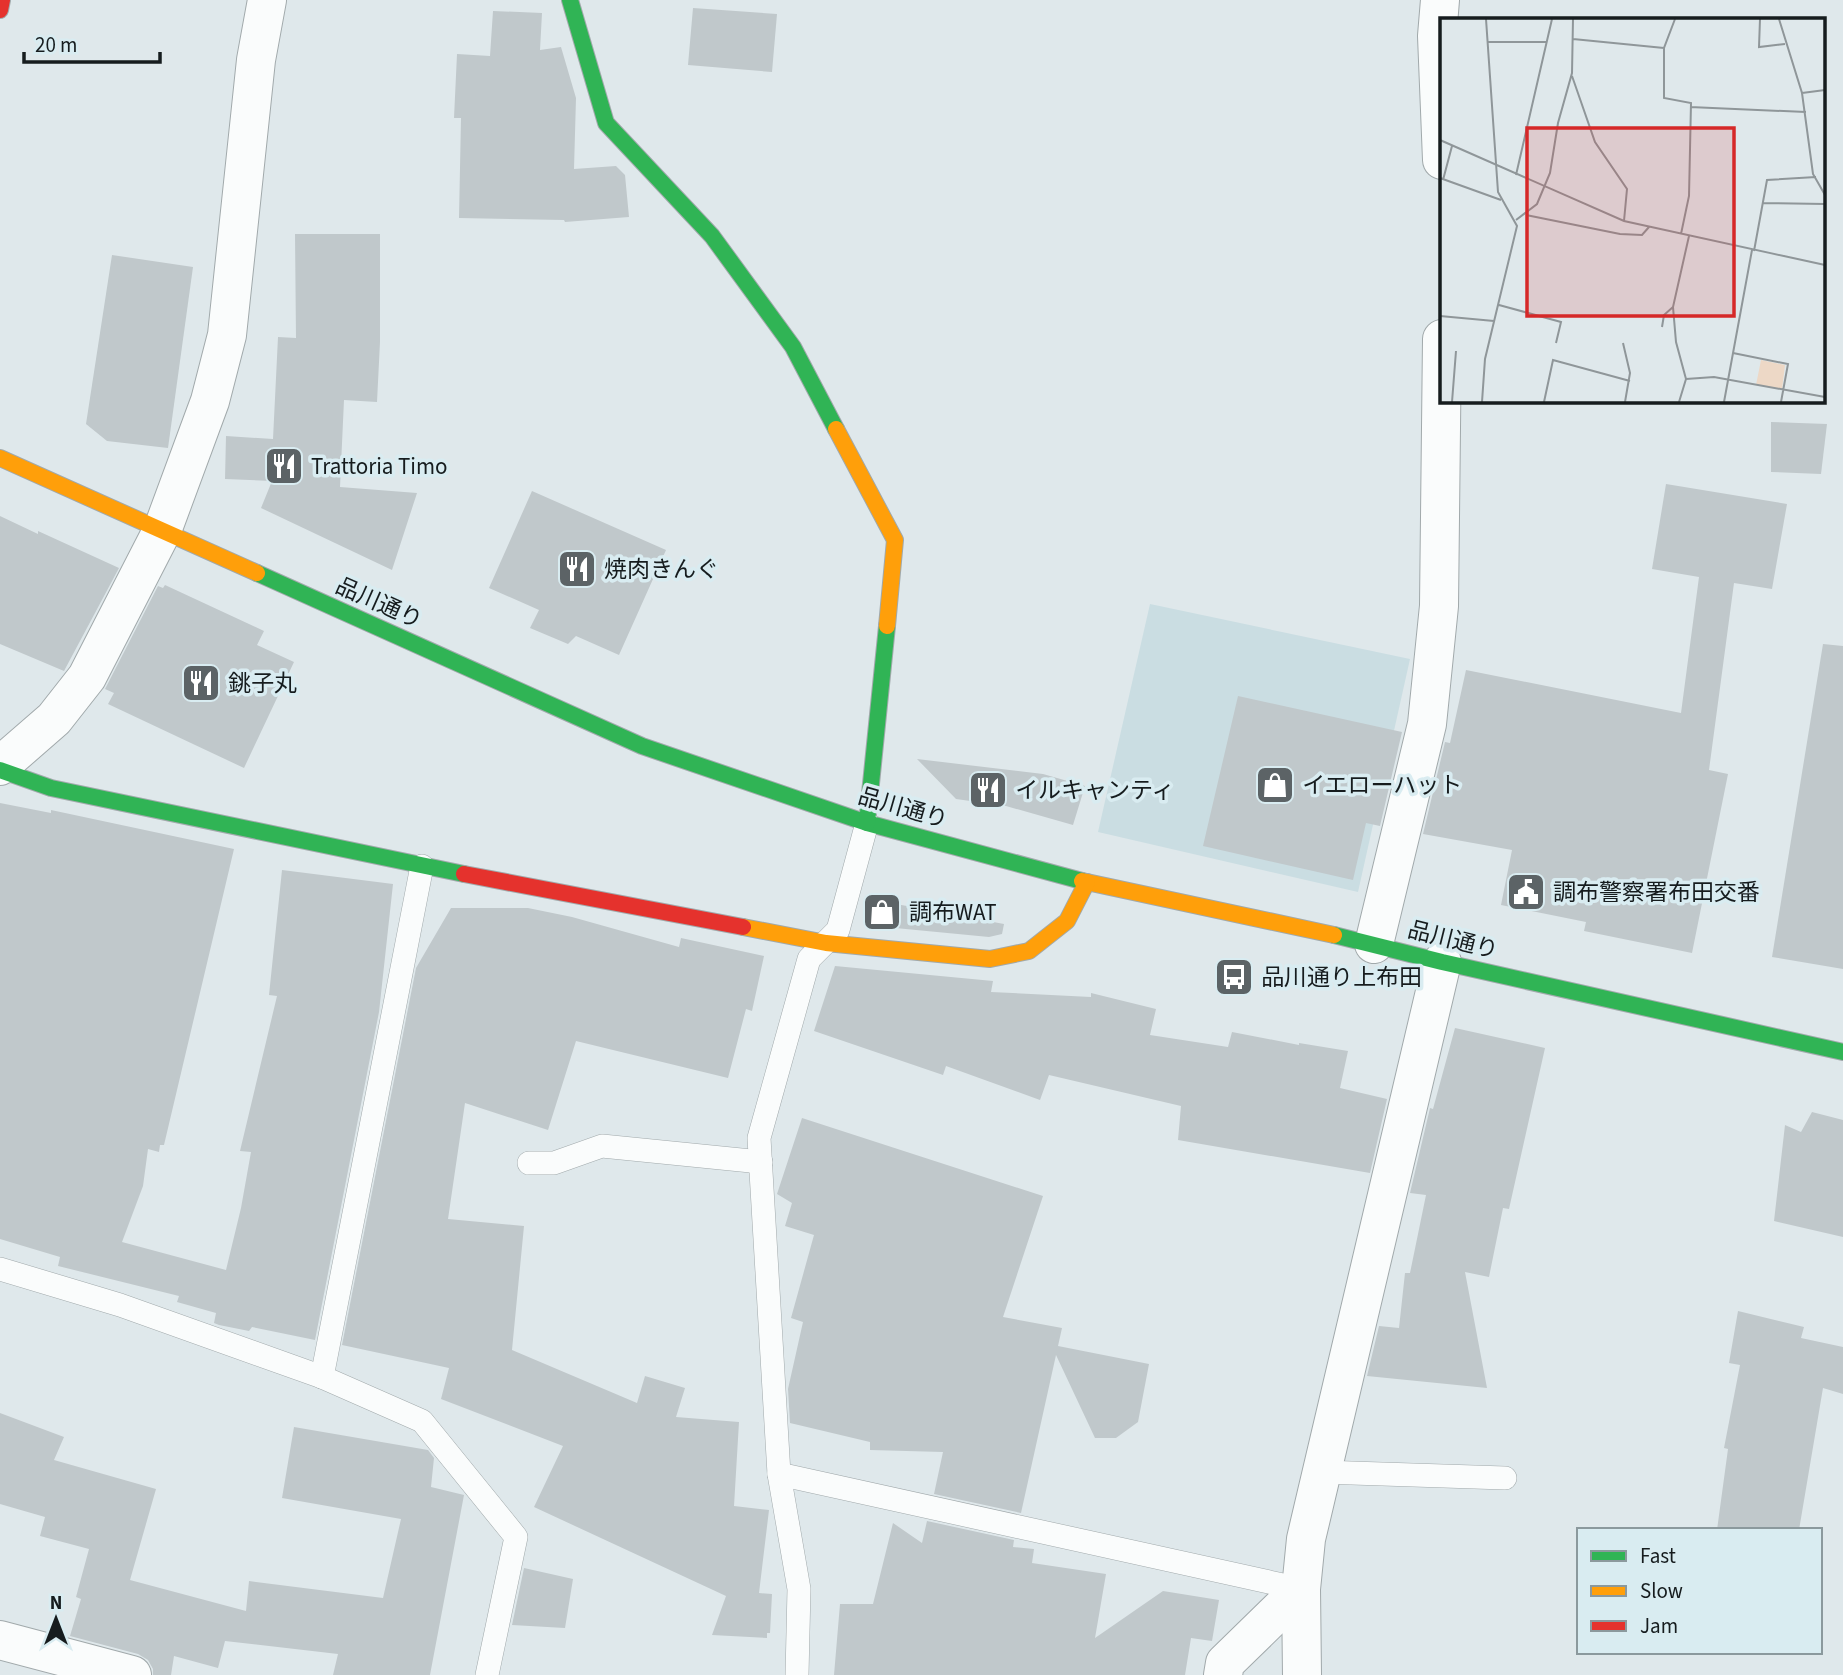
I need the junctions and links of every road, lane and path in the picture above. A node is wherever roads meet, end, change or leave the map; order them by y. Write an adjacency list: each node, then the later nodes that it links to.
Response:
1 (2, 0): 5 (street)
2 (267, 0): 9 (street)
3 (570, 0): 11 (street)
4 (1440, 0): 6 (street)
5 (0, 10)
6 (1440, 110)
7 (1441, 402): 15 (street)
8 (0, 458): 9 (street, 品川通り)
9 (162, 531): 10 (street); 11 (street, 品川通り)
10 (0, 769): 12 (street)
11 (867, 823): 13 (street, 品川通り); 14 (lane)
12 (422, 866): 14 (street); 21 (lane)
13 (1087, 882): 14 (street); 15 (street, 品川通り)
14 (826, 943): 18 (lane)
15 (1374, 944): 16 (street, 品川通り)
16 (1442, 962): 17 (street, 品川通り); 22 (street)
17 (1843, 1052)
18 (761, 1162): 19 (lane); 23 (lane)
19 (529, 1163)
20 (0, 1269): 21 (lane)
21 (322, 1377): 28 (lane)
22 (1321, 1472): 24 (lane); 25 (street)
23 (779, 1474): 25 (lane); 29 (lane)
24 (1505, 1478)
25 (1301, 1589): 30 (street); 31 (street)
26 (0, 1640): 27 (street)
27 (132, 1675)
28 (487, 1675)
29 (797, 1675)
30 (1223, 1675)
31 (1302, 1675)

